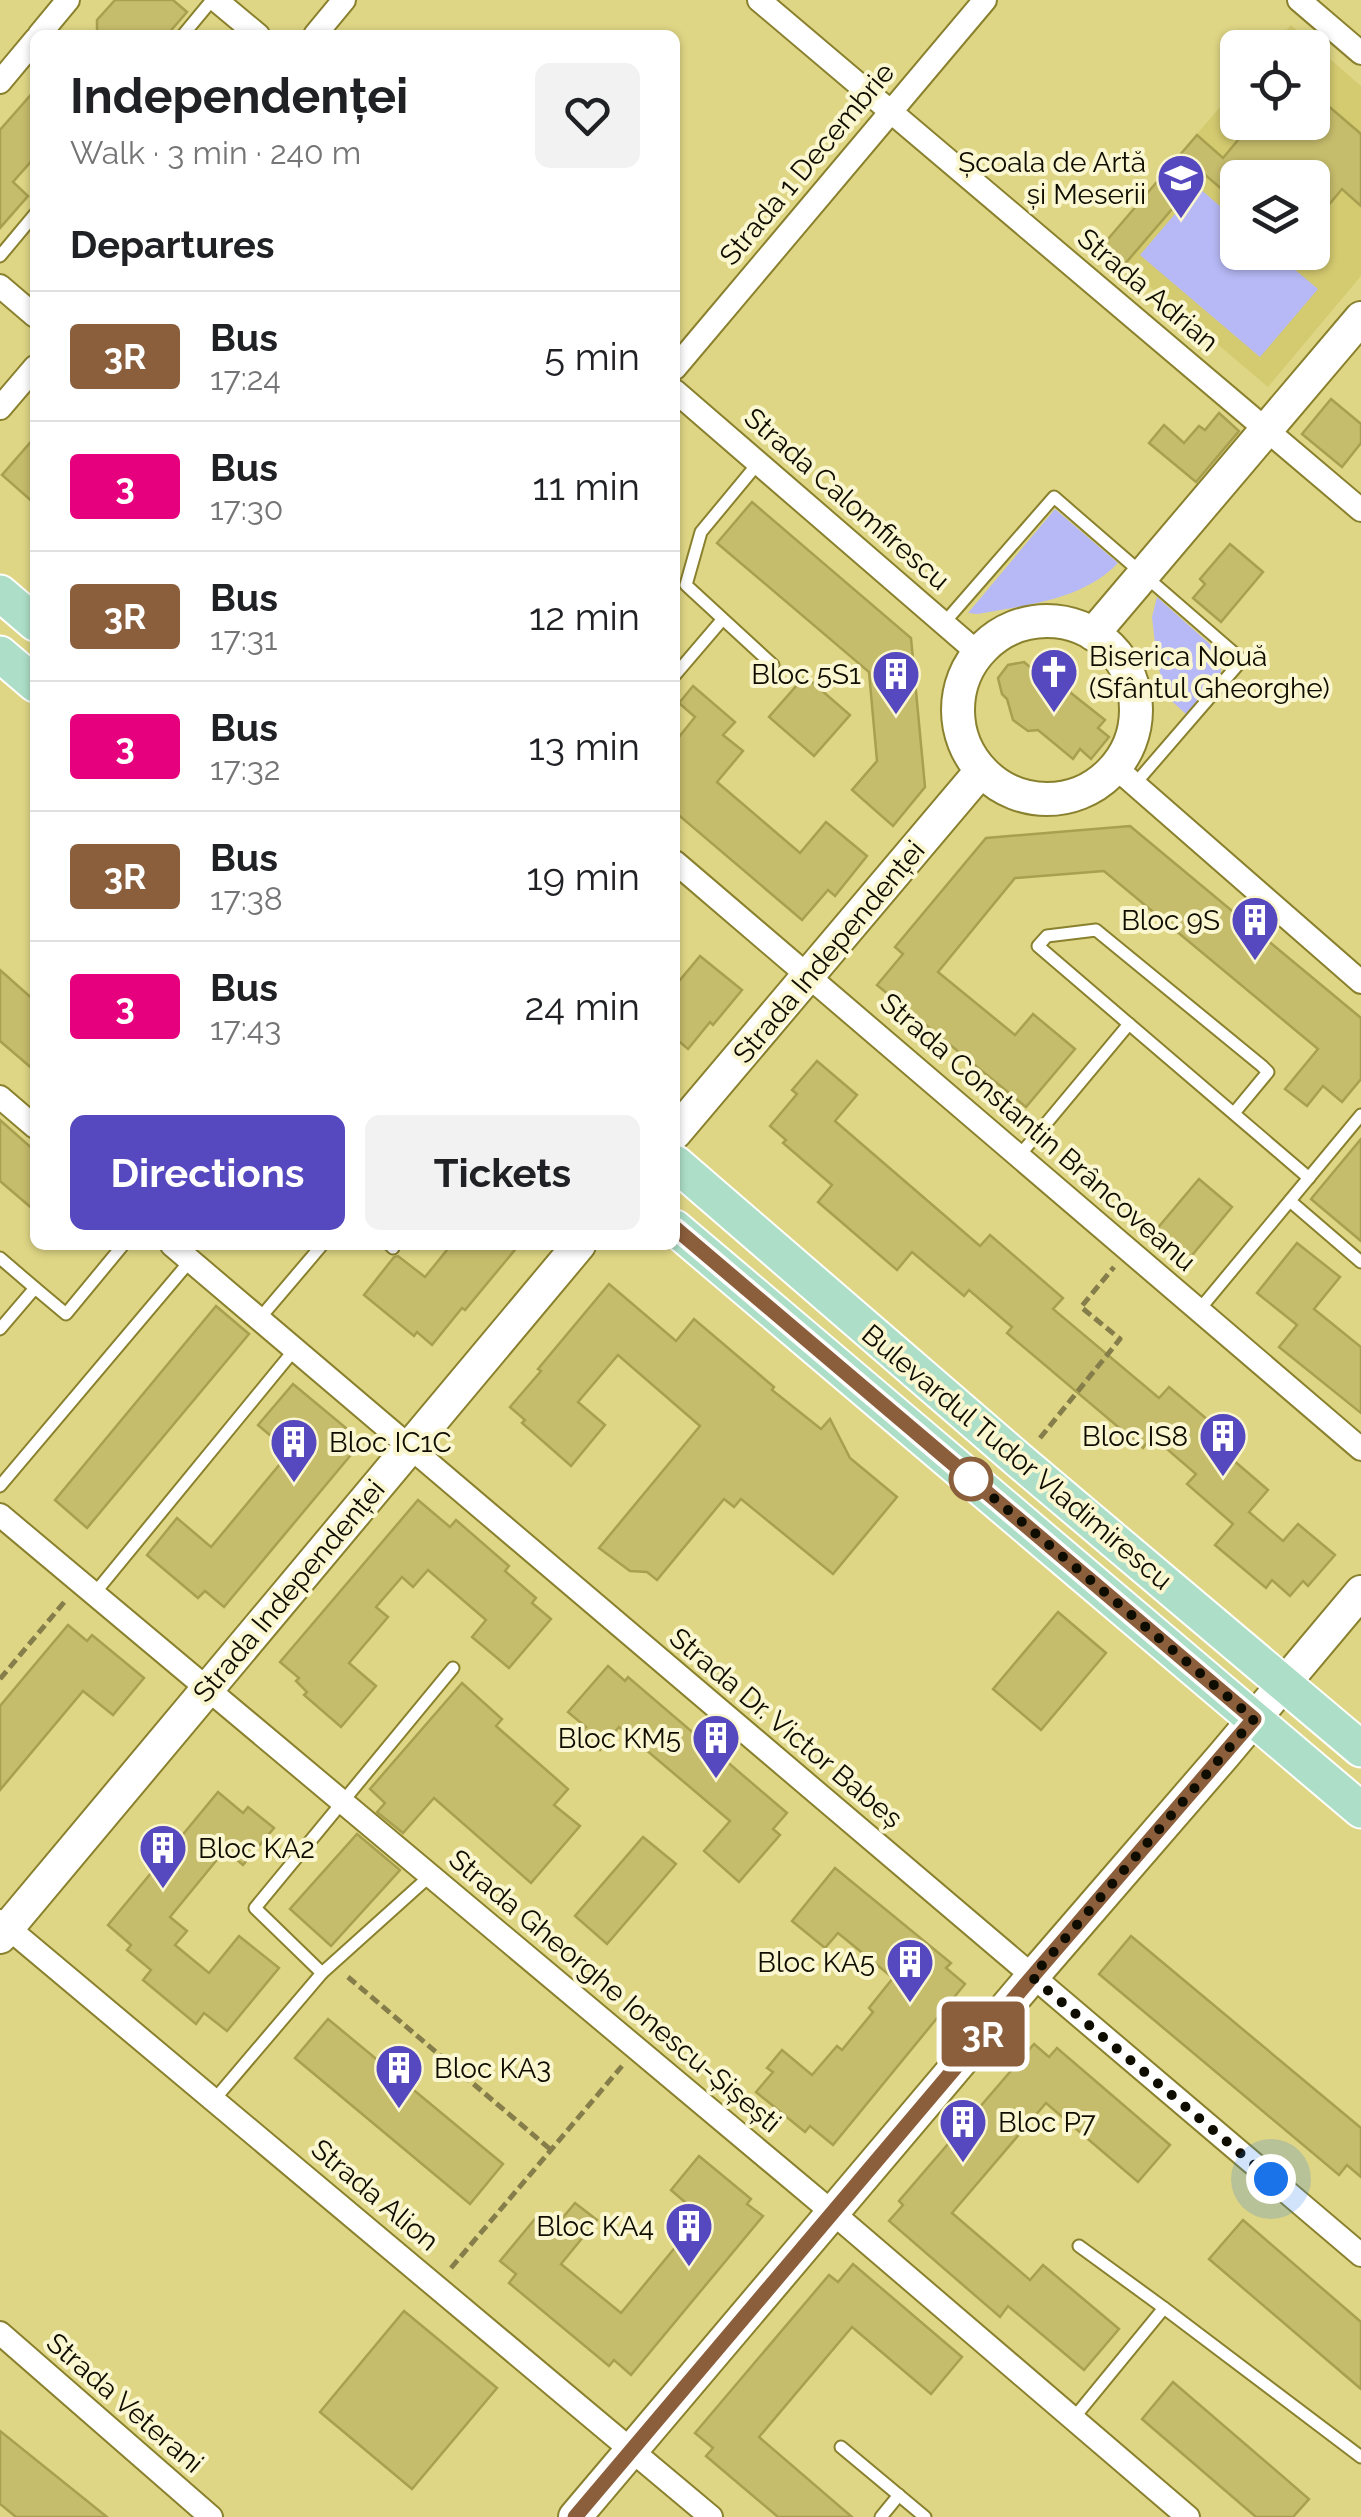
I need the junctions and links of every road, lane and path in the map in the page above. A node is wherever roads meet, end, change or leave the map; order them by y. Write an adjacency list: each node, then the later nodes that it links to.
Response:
1 (68, 0): 7 (street)
2 (214, 0): 8 (lane); 9 (street)
3 (344, 0): 10 (street)
4 (759, 0): 14 (street, Strada Adrian)
5 (986, 0): 14 (street, Strada 1 Decembrie)
6 (1298, 0): 12 (street)
7 (44, 30)
8 (187, 30)
9 (252, 30)
10 (319, 30)
11 (30, 46): 13 (street)
12 (1361, 53)
13 (0, 82)
14 (890, 112): 20 (street, Strada 1 Decembrie); 24 (street, Strada Adrian)
15 (30, 220): 16 (lane)
16 (0, 256)
17 (0, 286): 18 (street)
18 (30, 312)
19 (1361, 318): 24 (street)
20 (680, 362)
21 (30, 373): 23 (street)
22 (680, 394): 25 (street, Strada Calomfirescu)
23 (0, 408)
24 (1267, 430): 26 (street, Strada Adrian); 27 (street)
25 (759, 462): 30 (lane); 31 (street, Strada Calomfirescu)
26 (1361, 510)
27 (1145, 574): 31 (lane); 32 (street); 39 (lane)
28 (0, 594): 29 (main road)
29 (30, 620)
30 (722, 620): 35 (lane); 36 (lane)
31 (944, 623): 33 (street, Strada Calomfirescu)
32 (1093, 634): 33 (street); 39 (street)
33 (978, 653): 38 (street)
34 (0, 654): 37 (main road)
35 (773, 664)
36 (680, 669)
37 (30, 680)
38 (981, 771): 39 (street); 41 (street, Strada Independenței)
39 (1125, 777): 42 (street)
40 (680, 866): 41 (street, Strada Constantin Brâncoveanu)
41 (810, 976): 48 (street, Strada Independenței); 49 (street, Strada Constantin Brâncoveanu)
42 (1361, 982)
43 (1130, 1024): 45 (lane); 45 (lane); 49 (lane)
44 (0, 1097): 47 (street)
45 (1234, 1114): 51 (lane)
46 (1361, 1116): 51 (lane)
47 (30, 1123)
48 (680, 1126)
49 (1019, 1156): 57 (street, Strada Constantin Brâncoveanu)
50 (680, 1167): 68 (main road, Bulevardul Tudor Vladimirescu)
51 (1309, 1178): 52 (lane)
52 (1290, 1201): 60 (lane); 62 (lane)
53 (680, 1232): 77 (main road, Bulevardul Tudor Vladimirescu)
54 (120, 1250): 61 (lane)
55 (318, 1250): 63 (lane)
56 (574, 1250): 66 (street, Strada Independenței)
57 (1128, 1250): 62 (street, Strada Constantin Brâncoveanu); 68 (path)
58 (181, 1253): 63 (street, Strada Dr. Victor Babeș); 69 (lane)
59 (0, 1258): 61 (lane)
60 (1361, 1262)
61 (35, 1288): 64 (lane)
62 (1199, 1310): 67 (street, Strada Constantin Brâncoveanu)
63 (260, 1318): 65 (street, Strada Dr. Victor Babeș)
64 (0, 1329)
65 (295, 1349): 66 (street, Strada Dr. Victor Babeș); 71 (lane)
66 (410, 1447): 76 (street, Strada Independenței); 85 (street, Strada Dr. Victor Babeș)
67 (1361, 1448)
68 (1021, 1462): 75 (main road, Bulevardul Tudor Vladimirescu)
69 (0, 1486)
70 (0, 1515): 71 (street, Strada Gheorghe Ionescu-Șișești)
71 (87, 1588): 74 (path); 76 (street, Strada Gheorghe Ionescu-Șișești)
72 (1361, 1592): 75 (street)
73 (453, 1668): 79 (lane)
74 (0, 1680)
75 (1285, 1684): 77 (street); 78 (main road, Bulevardul Tudor Vladimirescu)
76 (208, 1688): 79 (street, Strada Gheorghe Ionescu-Șișești); 82 (street, Strada Independenței)
77 (1254, 1719): 80 (main road, Bulevardul Tudor Vladimirescu); 85 (street)
78 (1361, 1748)
79 (342, 1801): 81 (street, Strada Gheorghe Ionescu-Șișești); 84 (lane)
80 (1361, 1810)
81 (431, 1875): 83 (lane); 86 (street, Strada Gheorghe Ionescu-Șișești)
82 (3, 1929): 87 (street, Strada Alion)
83 (333, 1964): 84 (lane); 88 (path)
84 (322, 1973): 87 (lane)
85 (1032, 1977): 89 (street); 91 (street, Strada Dr. Victor Babeș)
86 (637, 2048): 88 (path); 89 (street, Strada Gheorghe Ionescu-Șișești)
87 (214, 2100): 92 (street, Strada Alion)
88 (551, 2150): 92 (path)
89 (832, 2213): 95 (street, Strada Gheorghe Ionescu-Șișești); 97 (street)
90 (1079, 2246): 93 (lane)
91 (1361, 2255)
92 (436, 2286): 97 (street, Strada Alion)
93 (1164, 2308): 95 (lane); 98 (lane)
94 (0, 2333): 100 (street, Strada Veterani)
95 (1074, 2419): 105 (street, Strada Gheorghe Ionescu-Șișești)
96 (841, 2446): 99 (lane)
97 (632, 2450): 101 (street); 102 (street, Strada Alion)
98 (1361, 2457)
99 (899, 2495): 103 (lane); 104 (lane)
100 (211, 2517)
101 (576, 2517)
102 (711, 2517)
103 (882, 2517)
104 (925, 2517)
105 (1188, 2517)

